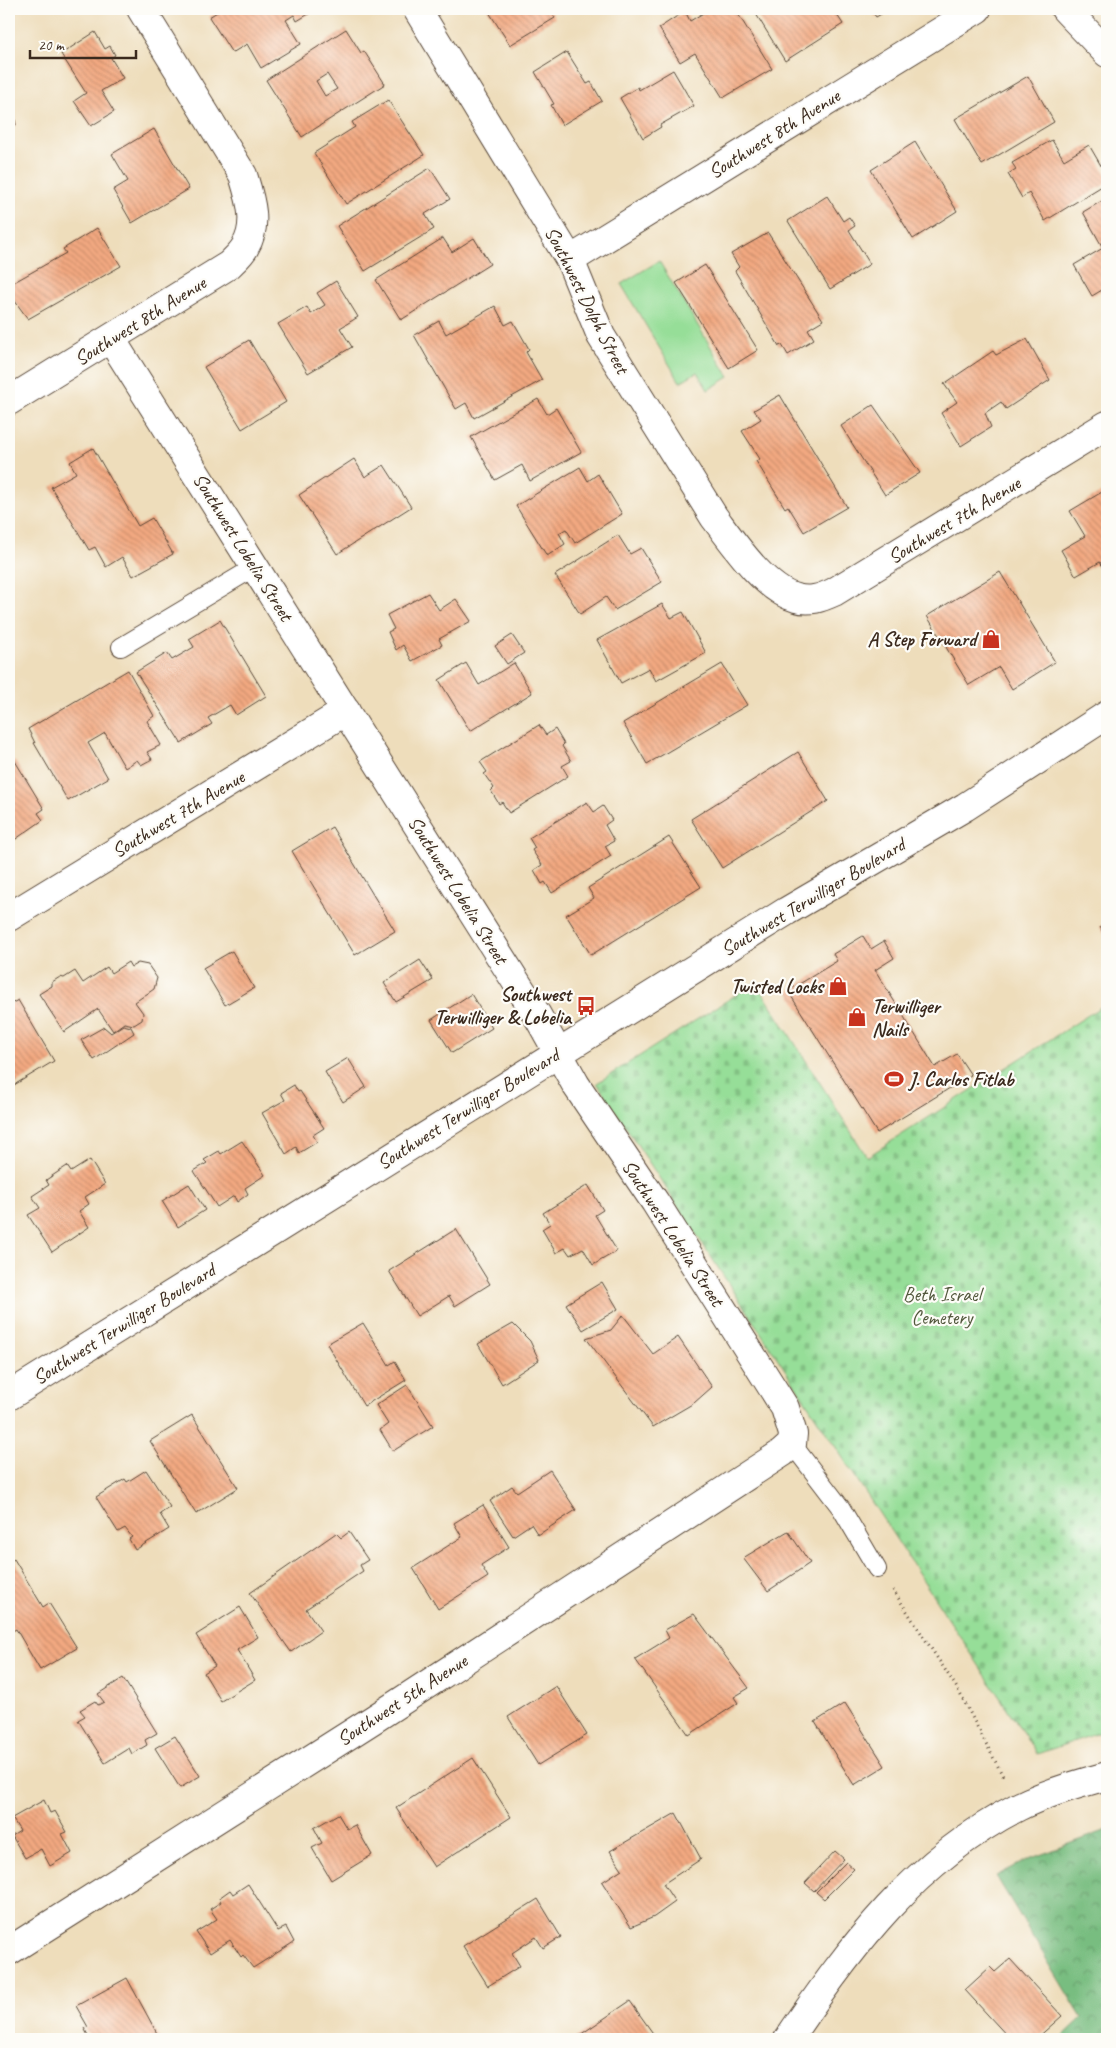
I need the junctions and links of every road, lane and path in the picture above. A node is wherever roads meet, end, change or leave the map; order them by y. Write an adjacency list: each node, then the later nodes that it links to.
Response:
1 (141, 9): 7 (street, Southwest 8th Avenue)
2 (417, 9): 6 (street, Southwest Dolph Street)
3 (977, 9): 6 (street, Southwest 8th Avenue)
4 (1065, 9): 5 (street)
5 (1107, 53)
6 (570, 260): 11 (street, Southwest Dolph Street)
7 (111, 339): 8 (street, Southwest 8th Avenue); 10 (street, Southwest Lobelia Street)
8 (9, 401)
9 (1107, 426): 11 (street, Southwest 7th Avenue)
10 (255, 567): 12 (lane); 13 (street, Southwest Lobelia Street)
11 (795, 598)
12 (121, 647)
13 (346, 711): 15 (street, Southwest 7th Avenue); 16 (street, Southwest Lobelia Street)
14 (1107, 716): 16 (street, Southwest Terwilliger Boulevard)
15 (9, 917)
16 (558, 1053): 17 (street, Southwest Terwilliger Boulevard); 18 (street, Southwest Lobelia Street)
17 (9, 1396)
18 (792, 1444): 19 (lane); 22 (street, Southwest 5th Avenue)
19 (878, 1569): 21 (path)
20 (1107, 1776): 21 (street)
21 (1018, 1807): 23 (street)
22 (9, 1951)
23 (788, 2039)

